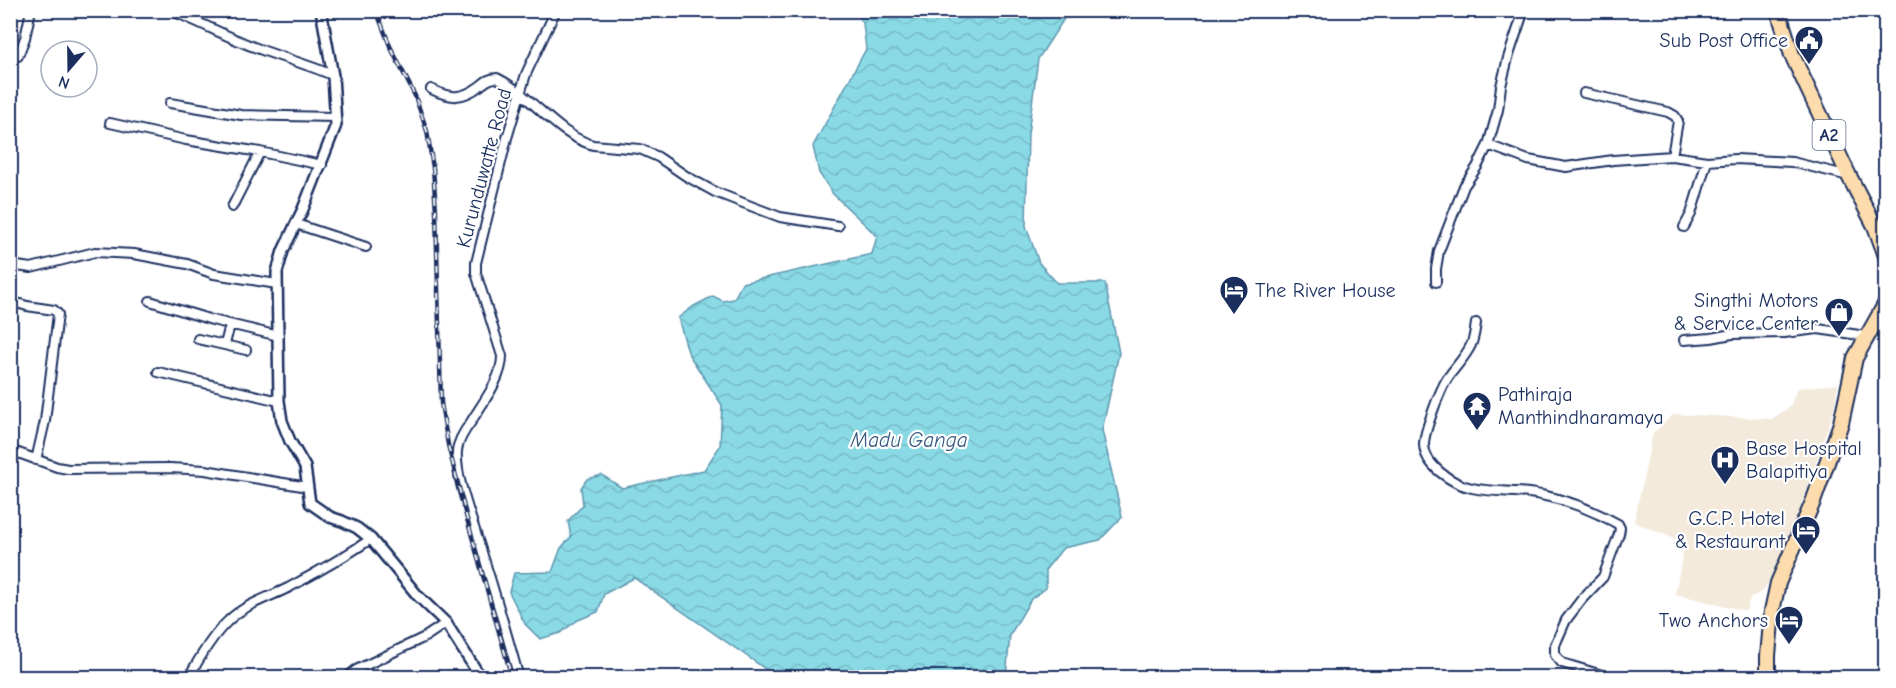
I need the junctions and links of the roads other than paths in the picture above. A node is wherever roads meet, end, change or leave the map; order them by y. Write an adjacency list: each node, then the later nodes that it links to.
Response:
1 (31, 10): 8 (street)
2 (169, 10): 7 (street)
3 (321, 10): 9 (street)
4 (556, 10): 11 (street, Kurunduwatte Road)
5 (1524, 10): 16 (street)
6 (1775, 11): 21 (highway, A2)
7 (195, 15): 9 (street)
8 (10, 58)
9 (332, 75): 14 (street)
10 (432, 89): 11 (street)
11 (521, 93): 24 (street); 52 (street, Kurunduwatte Road)
12 (1584, 93): 18 (street)
13 (170, 103): 14 (street)
14 (335, 117): 20 (street)
15 (110, 123): 17 (street)
16 (1488, 145): 18 (street); 29 (street)
17 (260, 152): 20 (street); 22 (street)
18 (1672, 156): 19 (street)
19 (1707, 160): 21 (street); 25 (street)
20 (322, 165): 23 (street)
21 (1849, 176): 27 (highway, A2)
22 (232, 207)
23 (296, 224): 26 (street); 30 (street)
24 (838, 226)
25 (1684, 226)
26 (366, 247)
27 (1886, 256)
28 (10, 265): 30 (street)
29 (1436, 282)
30 (277, 284): 36 (street)
31 (10, 301): 45 (street)
32 (150, 301): 35 (street)
33 (1886, 303): 37 (highway)
34 (1476, 323): 53 (street)
35 (230, 325): 36 (street); 40 (street)
36 (279, 336): 43 (street)
37 (1866, 336): 39 (street); 54 (highway)
38 (198, 339): 40 (street)
39 (1684, 340)
40 (225, 344): 41 (street)
41 (246, 350)
42 (158, 372): 43 (street)
43 (279, 401): 46 (street)
44 (10, 450): 45 (street)
45 (36, 460): 46 (street)
46 (308, 487): 47 (street)
47 (371, 539): 48 (street); 49 (street)
48 (446, 623): 50 (street); 51 (street)
49 (189, 678)
50 (345, 678)
51 (481, 678)
52 (519, 678)
53 (1612, 678)
54 (1768, 678)

